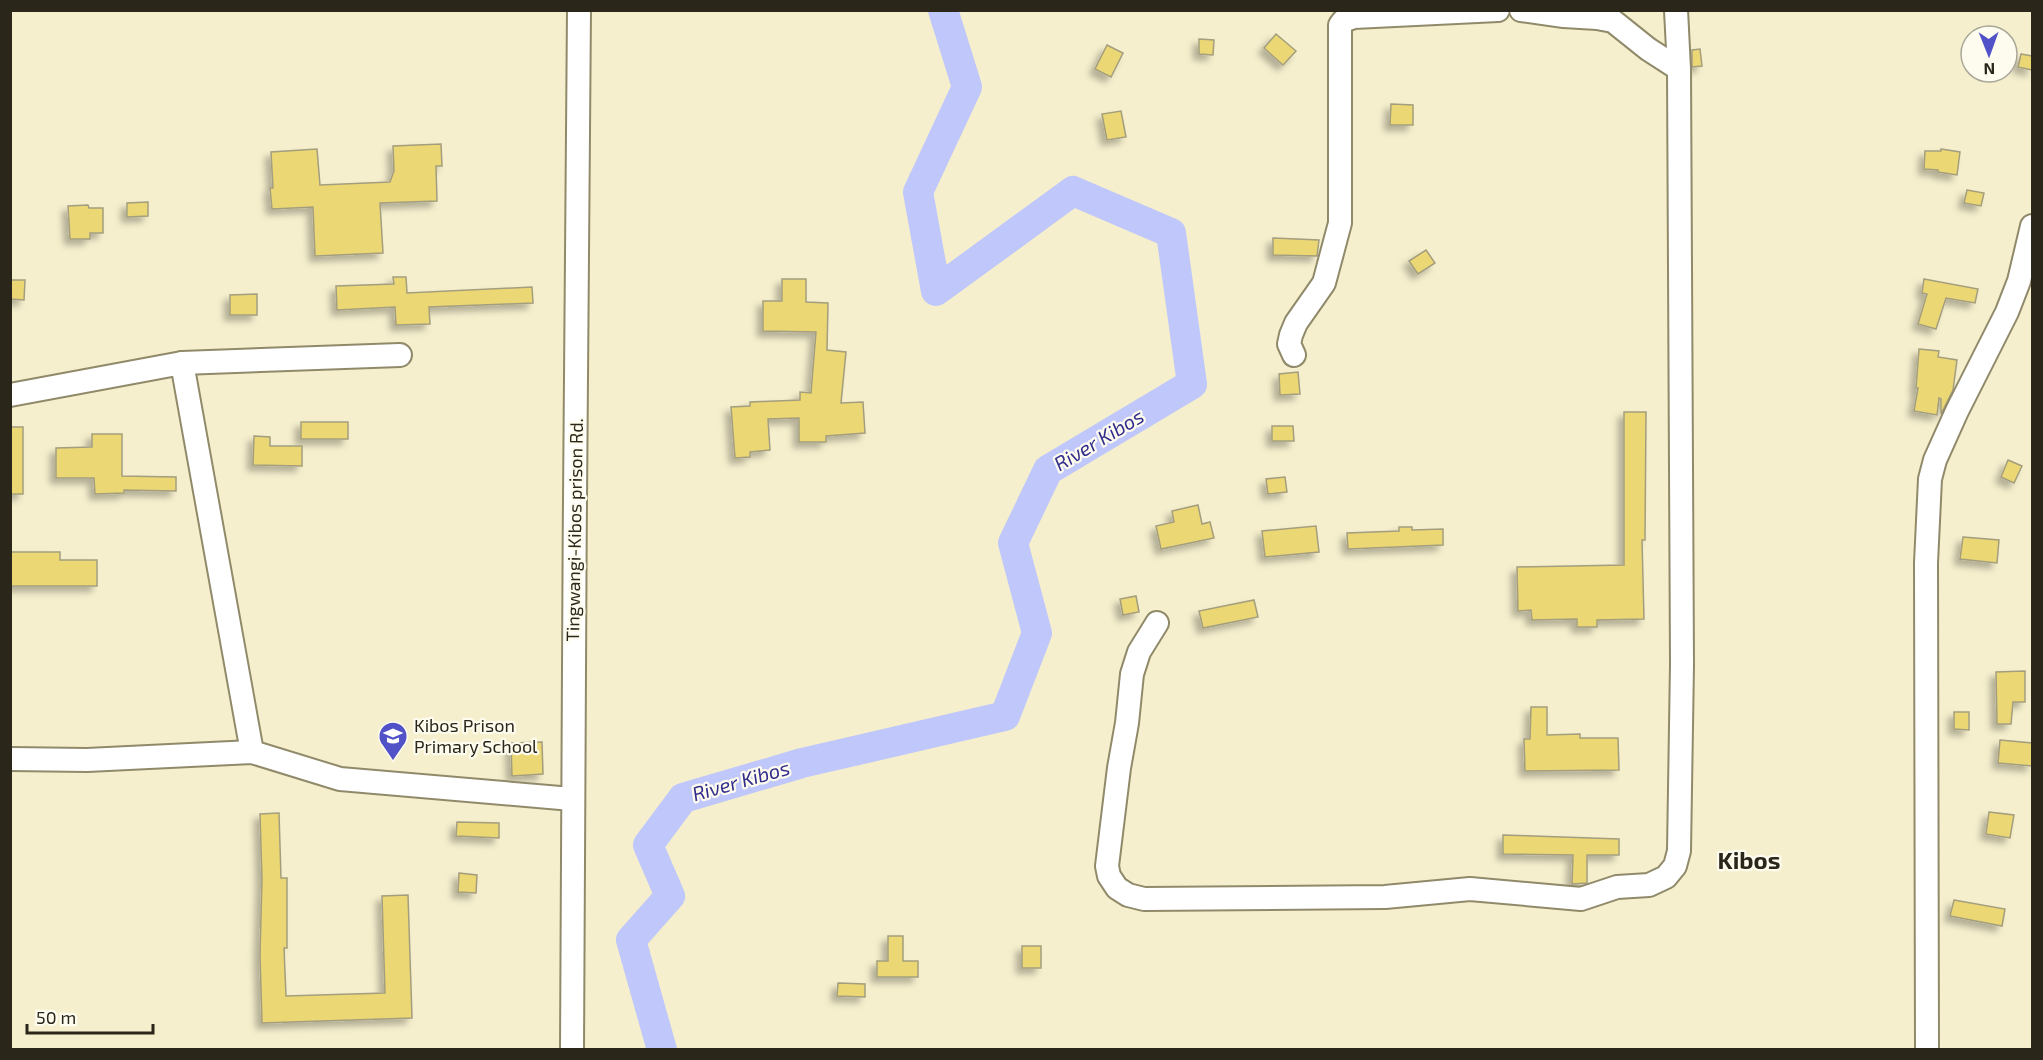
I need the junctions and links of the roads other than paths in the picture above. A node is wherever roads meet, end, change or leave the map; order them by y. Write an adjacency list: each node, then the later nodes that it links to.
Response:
1 (579, 10): 14 (street, Tingwangi-Kibos prison Rd.)
2 (1498, 10): 8 (street)
3 (1521, 10): 5 (street)
4 (1676, 10): 5 (street)
5 (1679, 69): 11 (street)
6 (2032, 225): 16 (street)
7 (400, 355): 9 (street)
8 (1294, 355)
9 (182, 363): 10 (street); 12 (street)
10 (10, 395)
11 (1157, 623)
12 (252, 752): 13 (street); 14 (street)
13 (10, 759)
14 (572, 799): 15 (street, Tingwangi-Kibos prison Rd.)
15 (572, 1050)
16 (1927, 1050)

